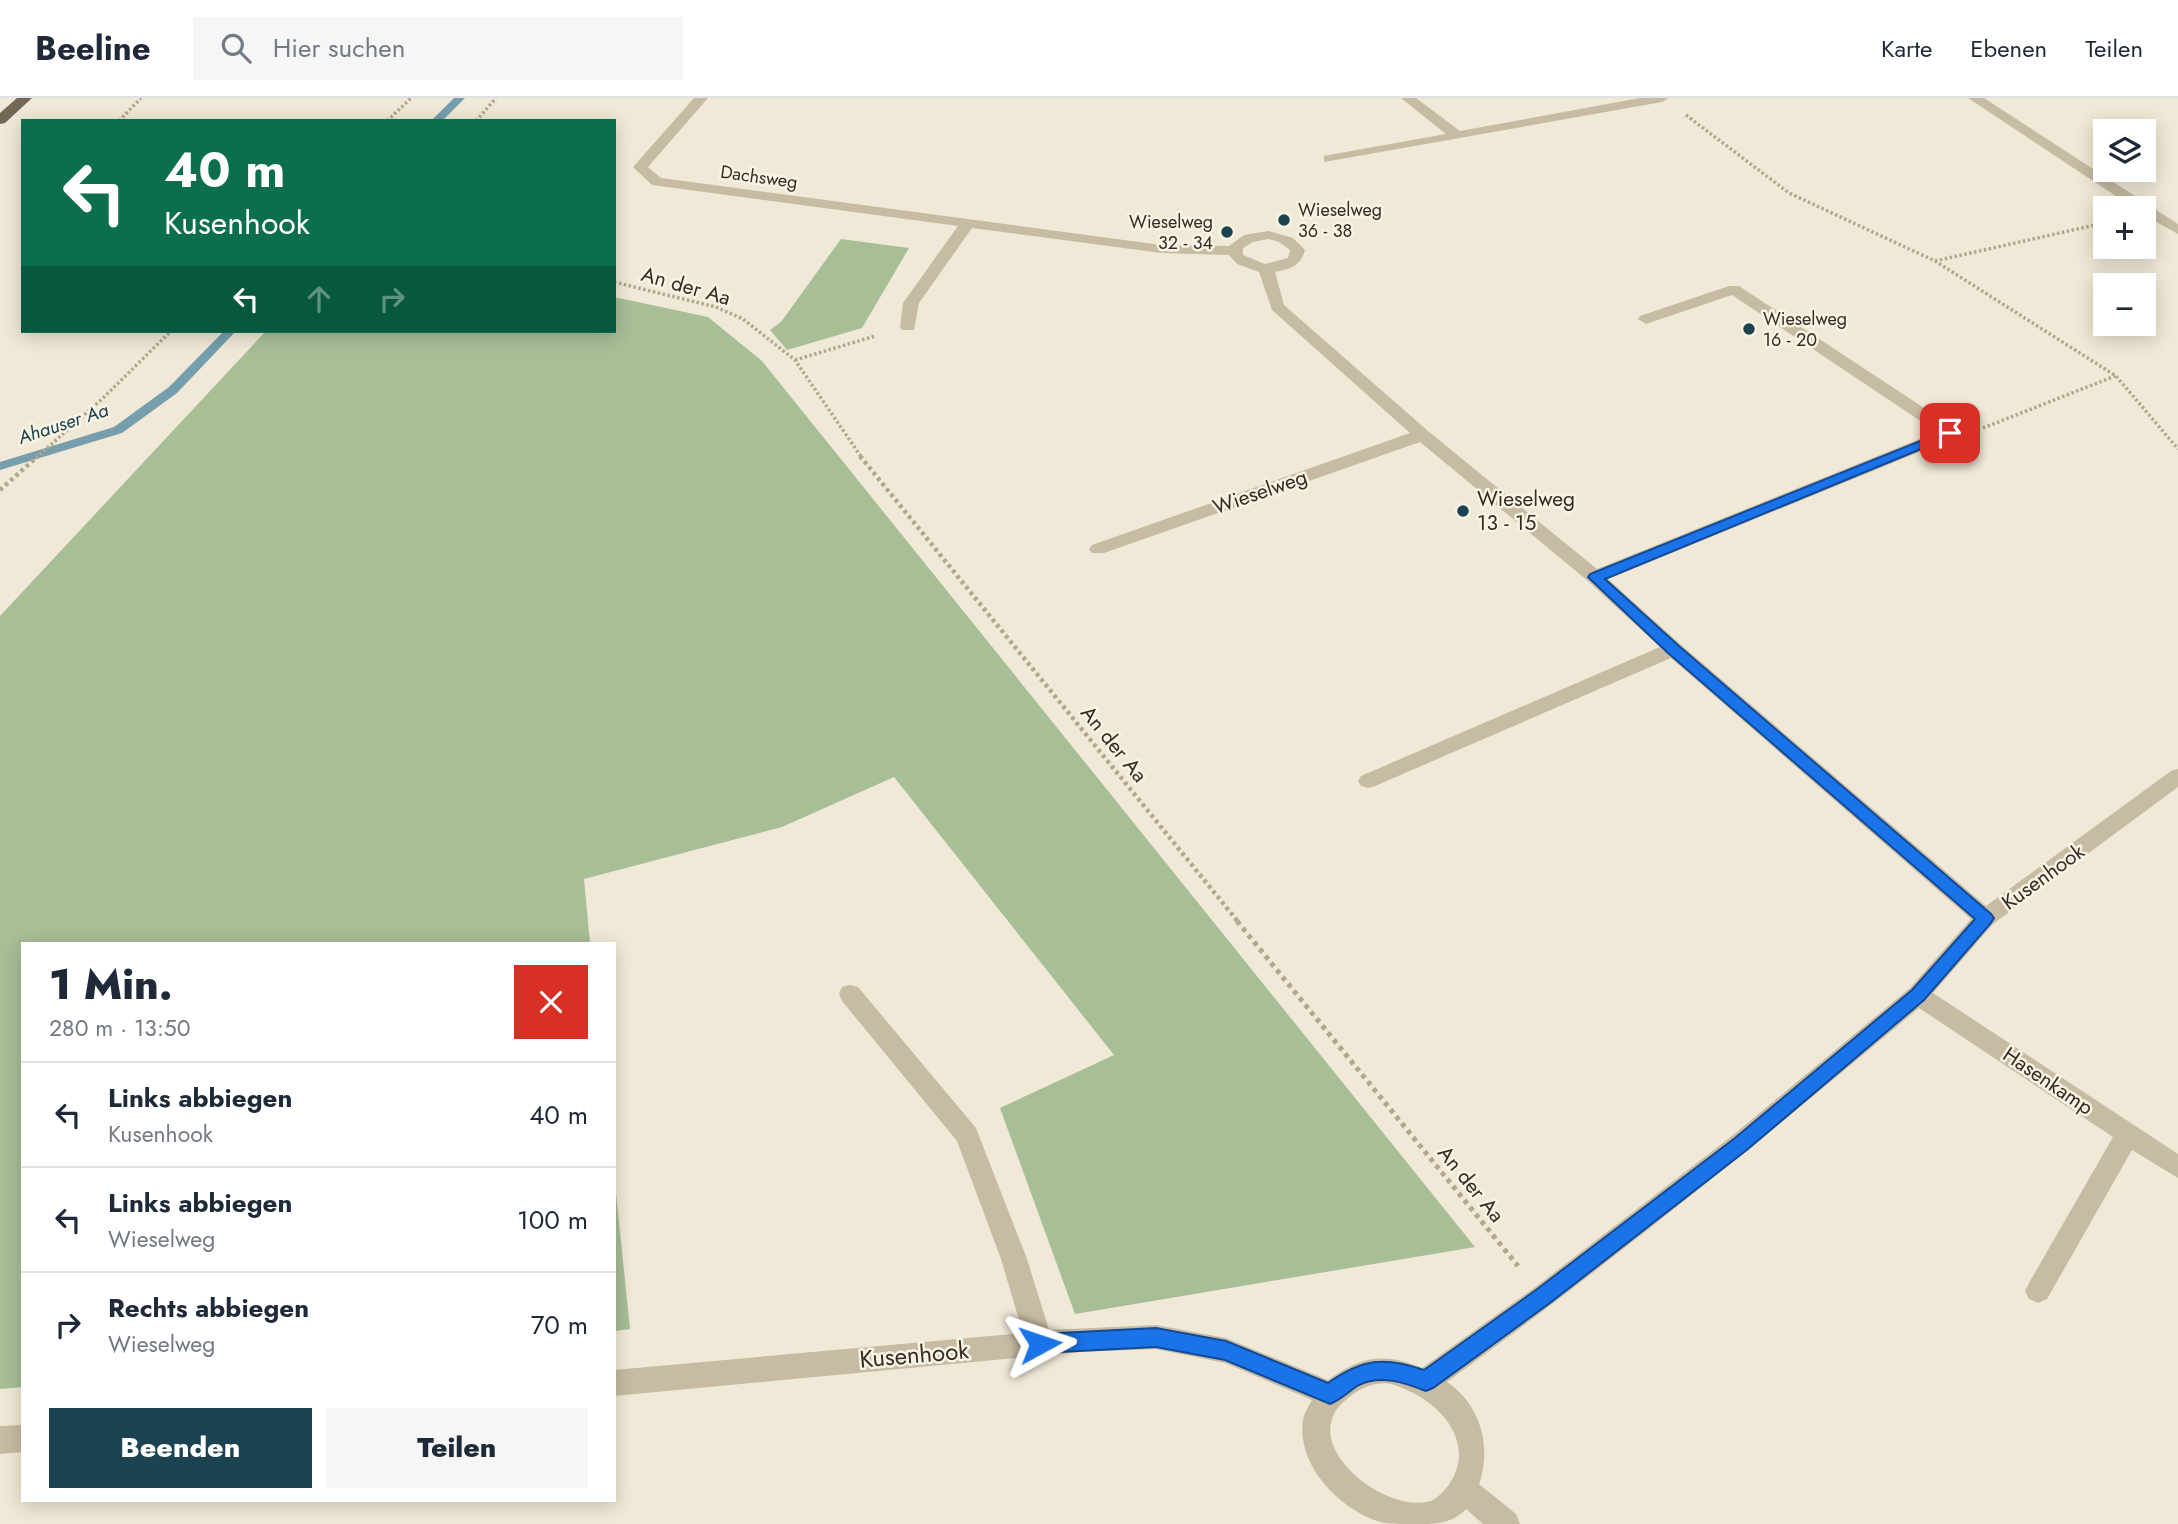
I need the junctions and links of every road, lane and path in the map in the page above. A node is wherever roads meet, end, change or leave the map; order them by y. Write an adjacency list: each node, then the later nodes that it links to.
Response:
1 (25, 98): 13 (main road)
2 (141, 98): 10 (path)
3 (411, 98): 11 (path)
4 (496, 98): 12 (path)
5 (701, 98): 18 (street, Dachsweg)
6 (1408, 98): 14 (street)
7 (1662, 98): 14 (street)
8 (1975, 98): 16 (street)
9 (1684, 114): 22 (path)
10 (121, 119)
11 (389, 119)
12 (478, 119)
13 (0, 120)
14 (1455, 134): 15 (street)
15 (1329, 159)
16 (2126, 196)
17 (2156, 216): 20 (street)
18 (969, 222): 21 (street, Dachsweg); 26 (street)
19 (2093, 226): 22 (path)
20 (2178, 230)
21 (1235, 251): 23 (street); 23 (street)
22 (1935, 261): 29 (path)
23 (1266, 269): 31 (street)
24 (616, 282): 28 (path, An der Aa)
25 (1646, 319): 30 (street)
26 (908, 327): 28 (path)
27 (169, 333): 33 (path)
28 (796, 360): 45 (path, An der Aa)
29 (2116, 376): 30 (path); 32 (path)
30 (1950, 433): 35 (street)
31 (1422, 435): 34 (street, Wieselweg); 35 (street)
32 (2178, 449)
33 (0, 489)
34 (1098, 549)
35 (1595, 577): 36 (street)
36 (1673, 649): 38 (street); 39 (street)
37 (2178, 776): 39 (street, Kusenhook)
38 (1368, 780)
39 (1985, 918): 41 (street, Kusenhook)
40 (850, 994): 46 (street)
41 (1918, 995): 42 (street, Hasenkamp); 45 (street, Kusenhook)
42 (2128, 1134): 43 (street, Hasenkamp); 44 (street)
43 (2178, 1167)
44 (2038, 1292)
45 (1543, 1297): 47 (street, Kusenhook)
46 (1040, 1344): 48 (street, Kusenhook); 49 (street, Kusenhook)
47 (1426, 1381): 49 (street); 52 (street)
48 (616, 1383)
49 (1330, 1394): 52 (street)
50 (21, 1438): 51 (street)
51 (0, 1440)
52 (1462, 1489): 53 (street)
53 (1506, 1524)

